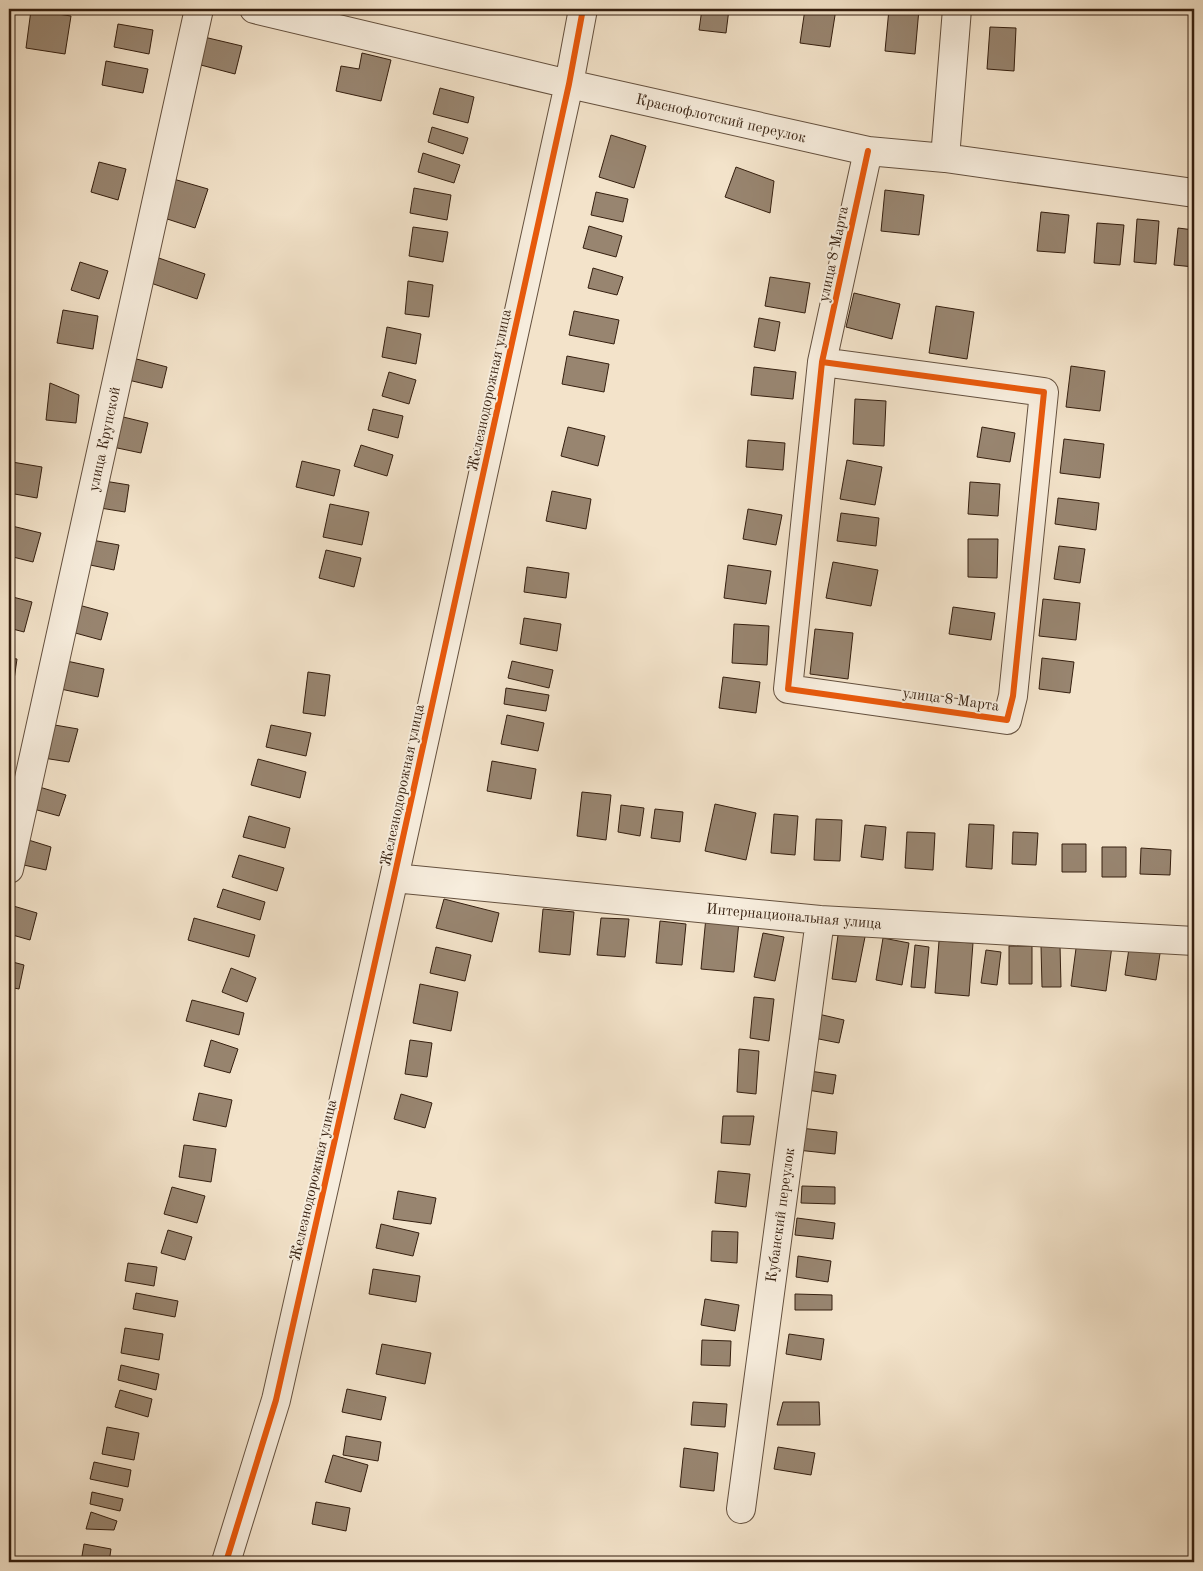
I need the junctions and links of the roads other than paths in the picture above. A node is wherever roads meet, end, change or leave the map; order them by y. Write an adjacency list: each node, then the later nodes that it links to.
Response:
1 (199, 9): 10 (street, улица Крупской)
2 (254, 9): 5 (street, Краснофлотский переулок)
3 (583, 9): 5 (street, Железнодорожная улица)
4 (957, 9): 7 (street)
5 (569, 84): 6 (street, Краснофлотский переулок); 11 (street, Железнодорожная улица)
6 (868, 151): 7 (street, Краснофлотский переулок); 9 (street, улица 8 Марта)
7 (945, 158): 8 (street, Краснофлотский переулок)
8 (1194, 193)
9 (822, 362): 9 (street, улица 8 Марта)
10 (9, 869)
11 (394, 878): 12 (street, Интернациональная улица); 15 (street, Железнодорожная улица)
12 (820, 920): 13 (street, Интернациональная улица); 14 (street, Кубанский переулок)
13 (1194, 941)
14 (741, 1509)
15 (226, 1562)

